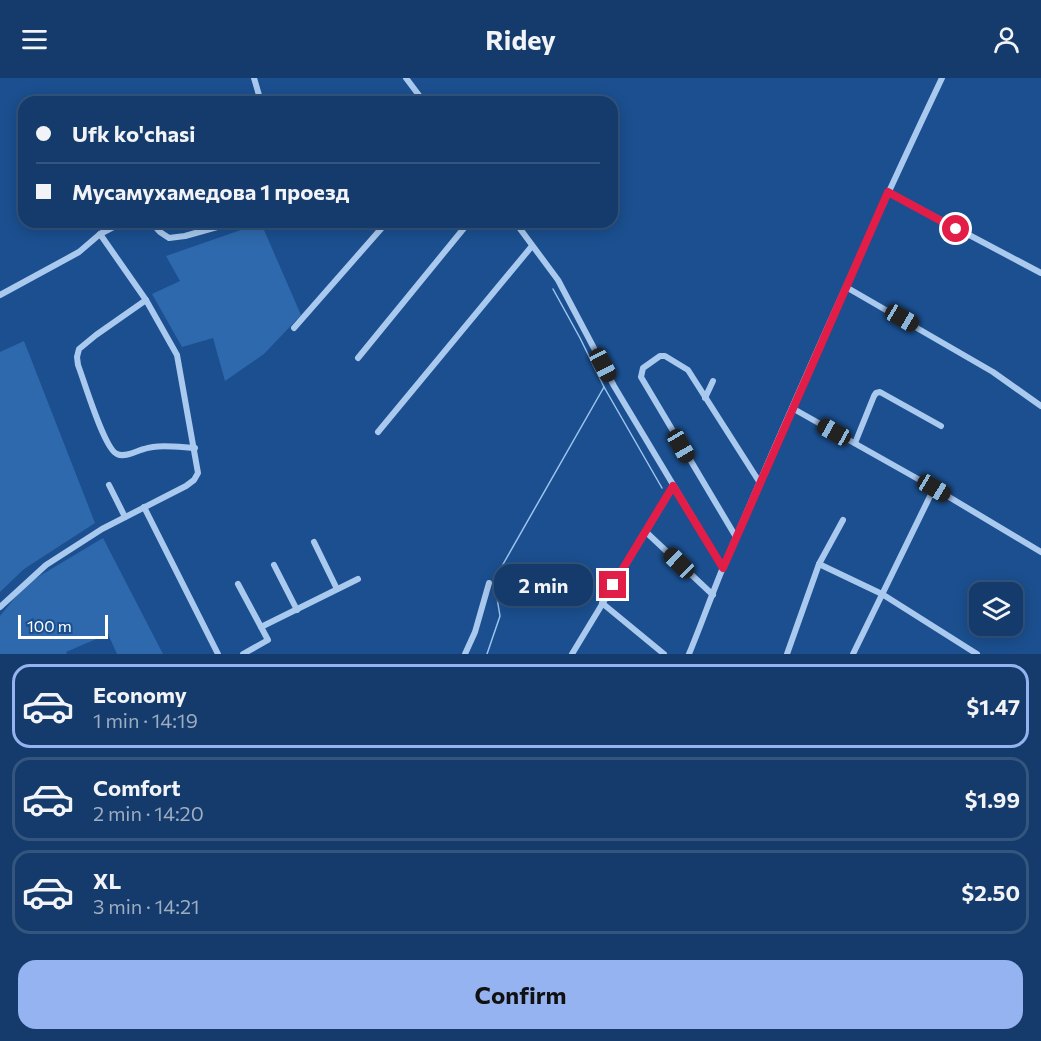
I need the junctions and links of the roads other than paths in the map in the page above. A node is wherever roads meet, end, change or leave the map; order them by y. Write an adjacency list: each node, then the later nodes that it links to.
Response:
1 (254, 78): 4 (street)
2 (406, 78): 5 (street)
3 (942, 78): 6 (street)
4 (259, 96)
5 (419, 96)
6 (888, 192): 15 (street); 16 (street)
7 (112, 228): 13 (street)
8 (156, 228): 9 (street)
9 (214, 228)
10 (382, 228): 19 (street)
11 (464, 228): 20 (street)
12 (519, 228): 14 (street)
13 (100, 234): 17 (street); 18 (street)
14 (532, 246): 26 (street); 31 (street)
15 (1041, 273)
16 (846, 287): 23 (street); 24 (street)
17 (0, 295)
18 (146, 300): 28 (street); 28 (street)
19 (294, 328)
20 (358, 358)
21 (713, 381): 22 (street)
22 (705, 398): 29 (street); 37 (street)
23 (1041, 406)
24 (792, 408): 27 (street); 29 (street)
25 (941, 426): 27 (street)
26 (378, 432)
27 (855, 443): 32 (street)
28 (195, 448): 33 (street)
29 (760, 483): 37 (street)
30 (109, 485): 34 (street)
31 (673, 486): 36 (street); 42 (street)
32 (934, 488): 39 (street); 47 (street)
33 (144, 507): 34 (street); 53 (street)
34 (125, 517): 50 (street)
35 (843, 520): 40 (street)
36 (646, 532): 48 (street); 49 (street)
37 (736, 537): 42 (street)
38 (314, 542): 46 (street)
39 (1041, 552)
40 (819, 564): 47 (street); 59 (street)
41 (274, 565): 51 (street)
42 (723, 568): 48 (street)
43 (358, 579): 46 (street)
44 (489, 583): 55 (street)
45 (238, 584): 52 (street)
46 (337, 589): 51 (street)
47 (882, 594): 60 (street); 61 (street)
48 (713, 595): 58 (street)
49 (602, 603): 56 (street); 57 (street)
50 (0, 607)
51 (297, 610): 52 (street)
52 (261, 627): 54 (street)
53 (218, 654)
54 (243, 654)
55 (465, 654)
56 (572, 654)
57 (664, 654)
58 (690, 654)
59 (787, 654)
60 (853, 654)
61 (977, 654)

